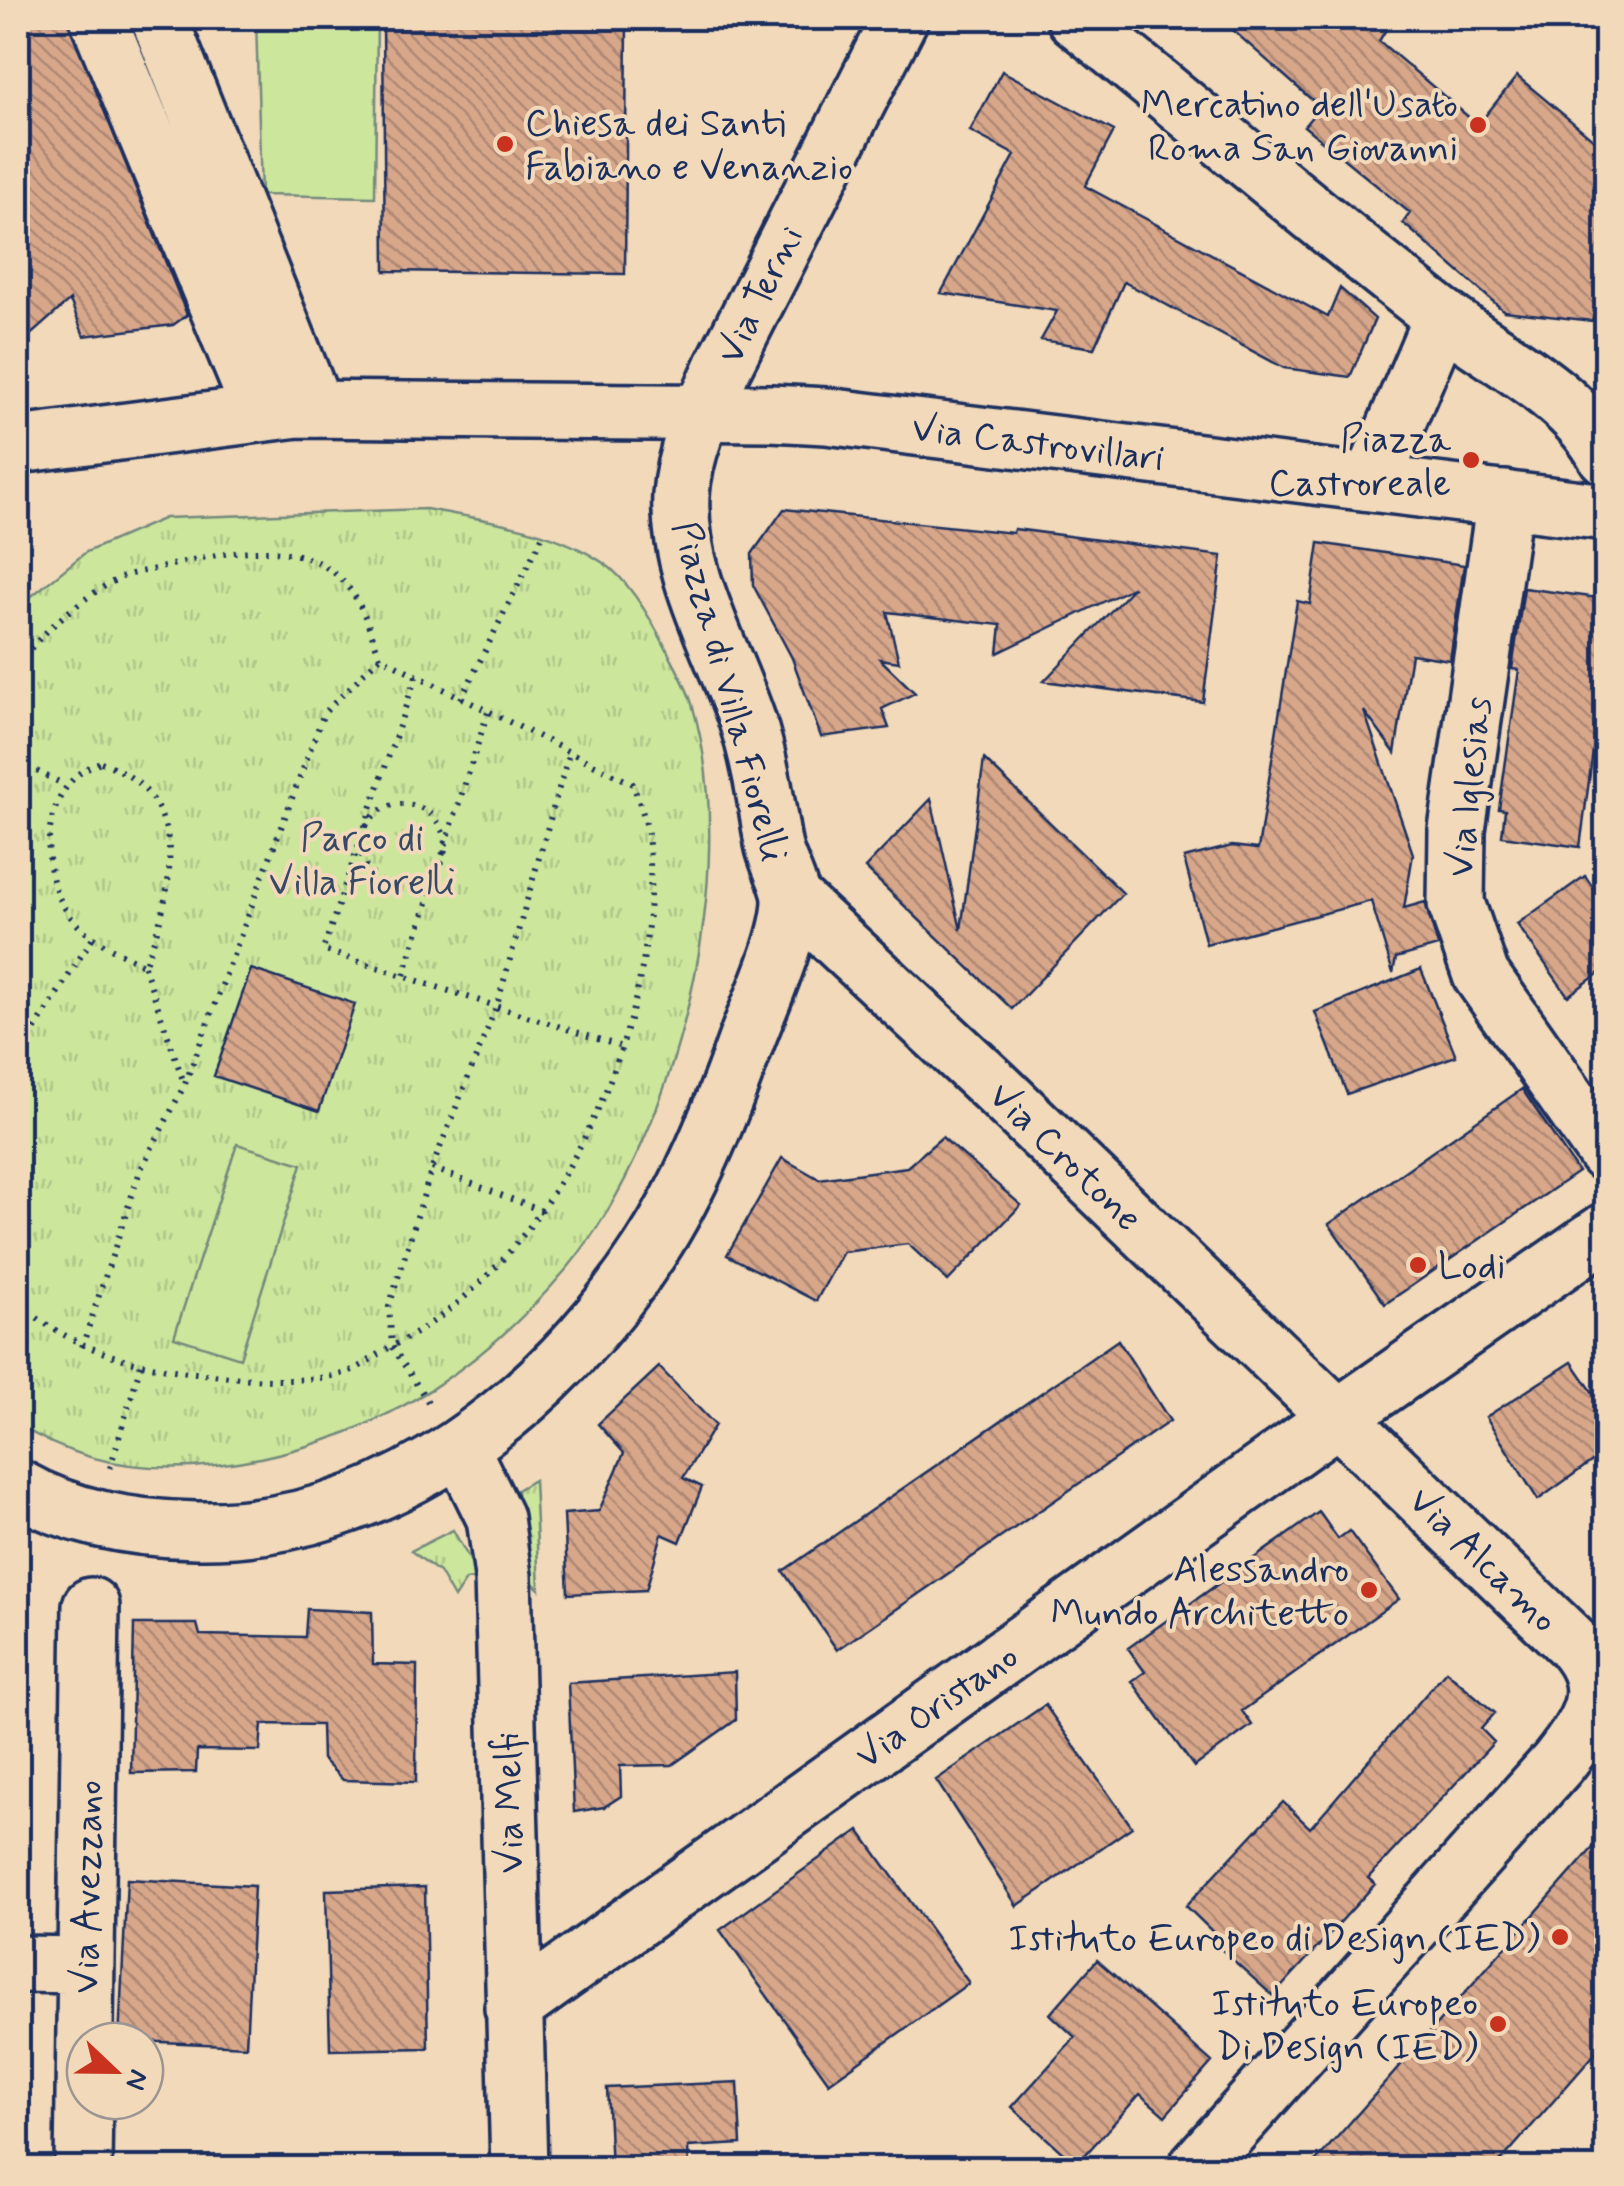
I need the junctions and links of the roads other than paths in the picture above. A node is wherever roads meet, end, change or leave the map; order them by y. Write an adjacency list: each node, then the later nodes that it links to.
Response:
1 (98, 18): 8 (street)
2 (158, 18): 6 (street)
3 (900, 18): 7 (street, Via Terni)
4 (1074, 18): 5 (street)
5 (1442, 316): 10 (street); 11 (street)
6 (315, 408): 7 (street); 8 (street)
7 (703, 410): 11 (street, Via Castrovillari); 14 (street, Piazza di Villa Fiorelli)
8 (261, 412): 9 (street)
9 (18, 445)
10 (1605, 445)
11 (1372, 482): 12 (street)
12 (1505, 498): 13 (street); 15 (street, Via Iglesias)
13 (1606, 512)
14 (791, 897): 17 (street, Via Crotone); 18 (street, Piazza di Villa Fiorelli)
15 (1606, 1154)
16 (1606, 1231): 17 (street, Via Oristano)
17 (1337, 1418): 23 (street, Via Oristano); 26 (street, Via Alcamo)
18 (460, 1448): 19 (street, Piazza di Villa Fiorelli); 23 (street, Via Melfi)
19 (18, 1488)
20 (91, 1606): 22 (street, Via Avezzano)
21 (18, 1964): 22 (street)
22 (84, 1965): 24 (street, Via Avezzano)
23 (513, 2008): 25 (street, Via Melfi)
24 (82, 2168)
25 (520, 2168)
26 (1196, 2168)

